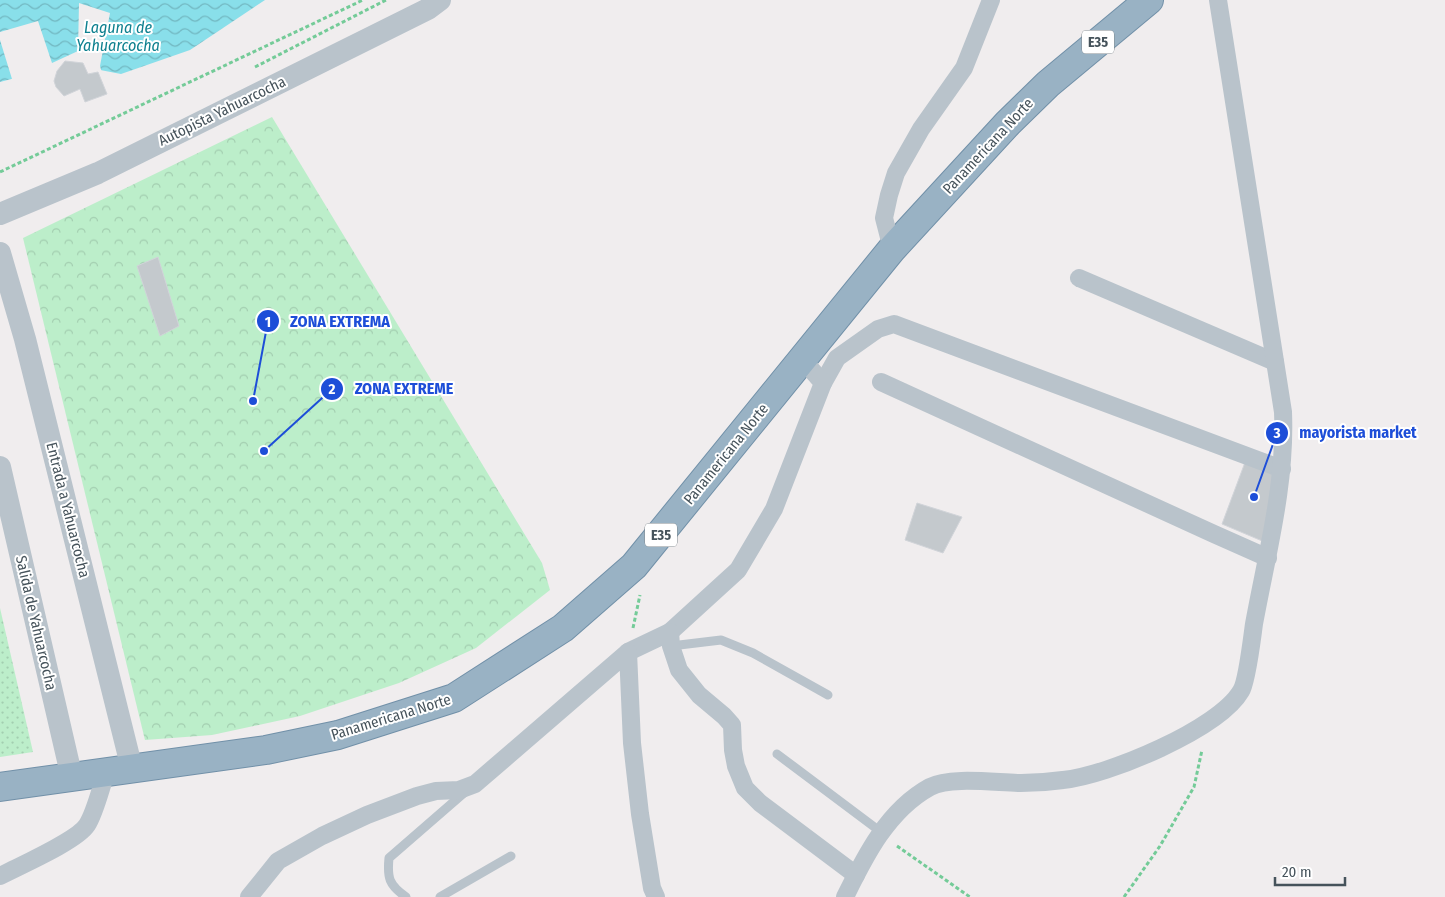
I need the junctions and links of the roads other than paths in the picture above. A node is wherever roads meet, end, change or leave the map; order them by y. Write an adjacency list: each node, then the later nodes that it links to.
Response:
1 (440, 0): 5 (street, Autopista Yahuarcocha)
2 (991, 0): 6 (street)
3 (1149, 0): 6 (highway, Panamericana Norte / E35)
4 (1218, 0): 10 (street)
5 (0, 214)
6 (892, 249): 9 (highway, Panamericana Norte / E35)
7 (0, 253): 20 (street, Entrada a Yahuarcocha)
8 (1079, 278): 10 (street)
9 (803, 360): 12 (street); 20 (highway, Panamericana Norte / E35)
10 (1275, 362): 14 (street)
11 (881, 382): 15 (street)
12 (823, 383): 14 (street); 16 (street)
13 (0, 467): 22 (street, Salida de Yahuarcocha)
14 (1282, 469): 15 (street)
15 (1268, 558): 25 (street)
16 (670, 639): 17 (street); 18 (lane); 27 (street)
17 (628, 652): 23 (street); 32 (street)
18 (828, 695)
19 (777, 754): 25 (lane)
20 (132, 769): 21 (highway, Panamericana Norte / E35)
21 (106, 773): 22 (highway, Panamericana Norte / E35); 28 (street)
22 (72, 778): 24 (highway, Panamericana Norte / E35)
23 (475, 784): 29 (street); 30 (lane)
24 (0, 787)
25 (881, 832): 27 (street)
26 (511, 856): 31 (lane)
27 (856, 875): 33 (street)
28 (0, 876)
29 (249, 897)
30 (406, 897)
31 (440, 897)
32 (656, 897)
33 (845, 897)

